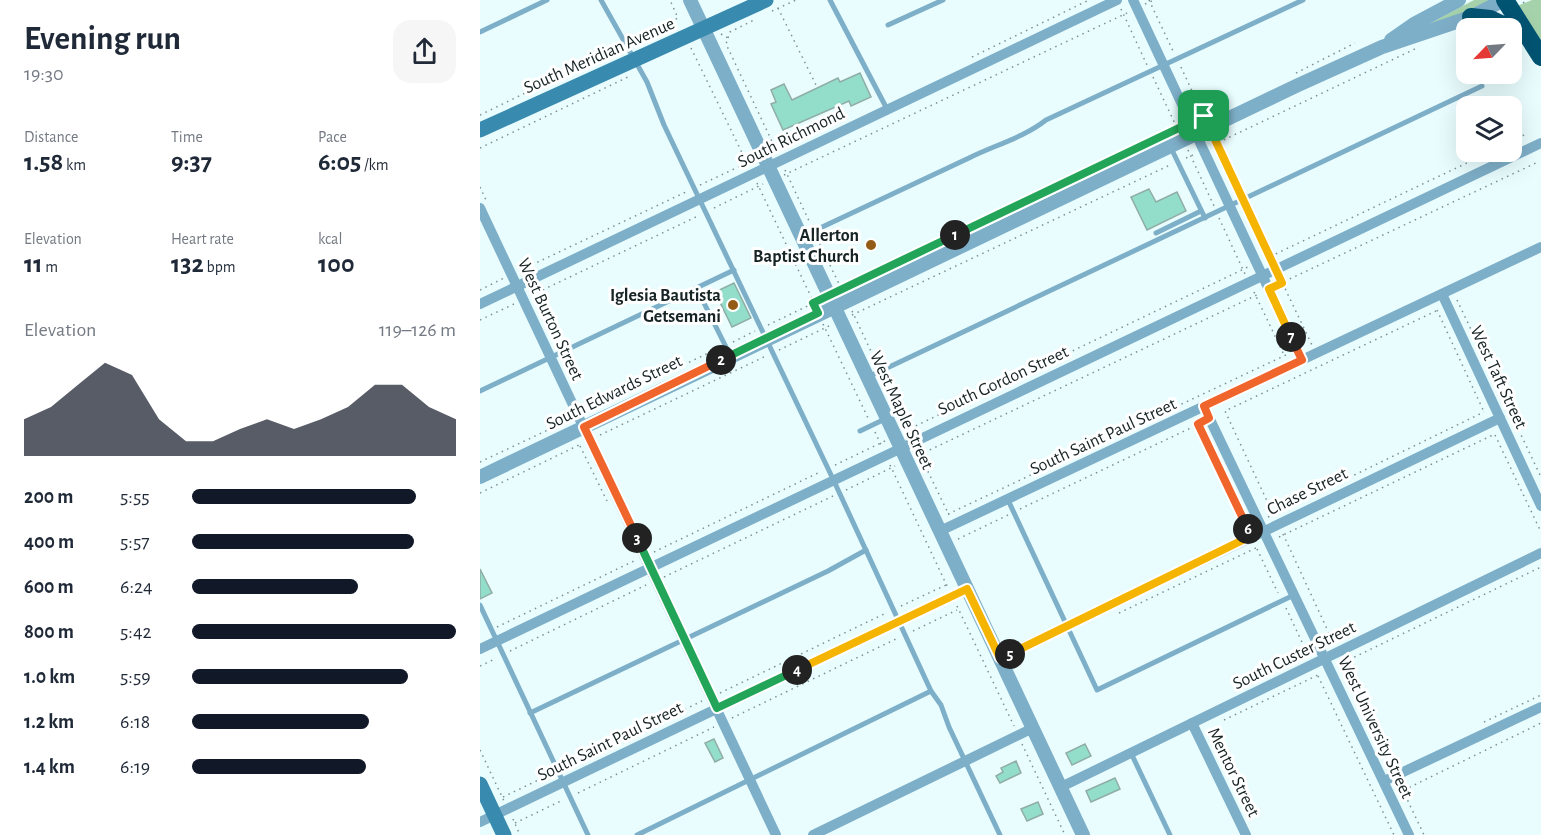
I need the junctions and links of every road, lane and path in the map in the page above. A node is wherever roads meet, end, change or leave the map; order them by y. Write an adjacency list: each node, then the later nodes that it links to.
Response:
1 (547, 0): 23 (lane)
2 (601, 0): 28 (lane)
3 (670, 0): 28 (path)
4 (690, 0): 22 (street, West Maple Street)
5 (796, 0): 16 (path)
6 (830, 0): 40 (lane)
7 (943, 0): 21 (lane)
8 (1154, 0): 12 (path)
9 (1303, 0): 33 (lane)
10 (1459, 0): 30 (street)
11 (1528, 0): 13 (path)
12 (1150, 1): 15 (path); 33 (path)
13 (1510, 1): 18 (street); 32 (highway)
14 (1118, 4): 17 (path); 40 (street, South Richmond)
15 (1135, 4): 17 (path); 35 (street)
16 (772, 7): 22 (main road, South Meridian Avenue); 38 (path)
17 (1124, 14): 36 (path); 60 (path)
18 (1471, 17): 19 (highway); 30 (street)
19 (1477, 18)
20 (754, 19): 25 (path)
21 (888, 26)
22 (703, 28): 34 (main road, South Meridian Avenue); 55 (street, West Maple Street)
23 (480, 32)
24 (721, 34): 25 (path)
25 (728, 38): 55 (path)
26 (1522, 39): 32 (highway)
27 (1355, 43): 37 (path)
28 (625, 45): 34 (lane); 42 (path)
29 (693, 46): 56 (path)
30 (1382, 47): 43 (street, South Edwards Street)
31 (1418, 47): 51 (path)
32 (1541, 57)
33 (1177, 59): 35 (lane); 43 (path)
34 (637, 66): 45 (main road, South Meridian Avenue); 52 (path); 63 (lane)
35 (1163, 66): 36 (lane); 44 (street)
36 (1150, 71): 48 (path); 75 (lane)
37 (1296, 73)
38 (816, 85)
39 (1482, 86): 66 (lane)
40 (887, 109): 55 (street, South Richmond)
41 (1214, 112): 43 (path)
42 (480, 115)
43 (1207, 122): 44 (street, South Edwards Street); 44 (path); 51 (path)
44 (1193, 129): 48 (street, South Edwards Street); 48 (path); 53 (street)
45 (480, 130)
46 (1526, 134): 47 (path)
47 (1522, 136)
48 (1177, 139): 54 (path); 57 (lane); 89 (street, South Edwards Street)
49 (1541, 143): 80 (street, South Gordon Street)
50 (786, 144): 55 (path)
51 (1217, 144): 53 (path); 66 (path)
52 (480, 148)
53 (1203, 150): 54 (path); 67 (street)
54 (1190, 156): 57 (path); 72 (path)
55 (772, 157): 56 (path); 60 (path); 61 (street, South Richmond); 62 (street, West Maple Street)
56 (747, 162): 61 (path); 63 (path)
57 (1178, 162): 70 (lane); 98 (path)
58 (1469, 162): 77 (path)
59 (1538, 162): 85 (path)
60 (787, 173): 62 (path); 75 (path)
61 (752, 174): 64 (path); 65 (street, South Richmond)
62 (774, 179): 64 (path); 75 (street, West Maple Street)
63 (695, 187): 65 (lane); 82 (path)
64 (759, 187): 71 (path); 96 (path)
65 (701, 199): 71 (lane); 86 (street, South Richmond)
66 (1243, 200): 67 (lane); 77 (path)
67 (1230, 206): 72 (lane); 78 (street)
68 (480, 208): 82 (street, West Burton Street)
69 (1006, 211): 89 (path)
70 (1202, 211): 73 (lane); 74 (lane)
71 (707, 212): 81 (lane); 93 (path)
72 (1216, 212): 73 (lane); 79 (path)
73 (1205, 218): 110 (lane)
74 (1156, 233)
75 (808, 234): 89 (path); 94 (street, West Maple Street)
76 (1541, 247): 90 (street, South Saint Paul Street)
77 (1270, 256): 78 (path); 80 (path)
78 (1257, 263): 79 (path); 83 (street)
79 (1243, 269): 84 (path); 121 (path)
80 (1276, 269): 83 (street, South Gordon Street); 85 (path)
81 (734, 270): 102 (lane); 109 (lane)
82 (512, 274): 86 (street, West Burton Street); 88 (path)
83 (1263, 275): 84 (street, South Gordon Street); 87 (street)
84 (1249, 282): 92 (path); 125 (street, South Gordon Street)
85 (1282, 283): 87 (path); 103 (path)
86 (518, 286): 93 (street, West Burton Street); 95 (street, South Richmond)
87 (1269, 289): 92 (path); 107 (street)
88 (480, 290)
89 (844, 294): 94 (street, South Edwards Street); 94 (path); 98 (path)
90 (1442, 294): 107 (street, South Saint Paul Street); 117 (street, West Taft Street)
91 (700, 295): 105 (lane)
92 (1256, 296): 108 (path); 129 (path)
93 (524, 299): 99 (path); 109 (street, West Burton Street)
94 (831, 301): 96 (street, South Edwards Street); 96 (path); 100 (street, West Maple Street)
95 (481, 302)
96 (816, 308): 101 (path); 102 (street, South Edwards Street); 102 (path)
97 (1436, 311): 114 (path)
98 (854, 314): 100 (path); 110 (path)
99 (480, 320)
100 (840, 321): 101 (path); 111 (street, West Maple Street)
101 (825, 328): 106 (path); 120 (path)
102 (764, 333): 105 (street, South Edwards Street); 105 (path); 106 (lane)
103 (1311, 344): 104 (path); 107 (path)
104 (1313, 348)
105 (727, 350): 118 (street, South Edwards Street); 118 (path)
106 (773, 352): 124 (path); 132 (lane)
107 (1299, 355): 108 (path); 113 (street, South Saint Paul Street)
108 (1284, 356): 142 (path)
109 (551, 357): 112 (lane); 118 (street, West Burton Street)
110 (880, 371): 111 (lane); 121 (path)
111 (867, 377): 115 (street, West Maple Street)
112 (480, 391)
113 (1204, 406): 116 (street, West University Street); 138 (street, South Saint Paul Street)
114 (1225, 411): 116 (path); 141 (path)
115 (886, 418): 120 (lane); 126 (street, West Maple Street)
116 (1209, 418): 119 (path); 143 (street, West University Street)
117 (1500, 418): 139 (street, West Taft Street); 141 (street, Chase Street)
118 (581, 421): 124 (street, West Burton Street); 131 (path); 134 (street, South Edwards Street)
119 (1198, 424): 140 (path); 145 (path)
120 (871, 425): 122 (lane); 127 (path)
121 (908, 430): 125 (path); 126 (path)
122 (860, 431)
123 (1495, 434): 144 (path)
124 (590, 440): 136 (path); 150 (street, West Burton Street)
125 (913, 441): 126 (street, South Gordon Street); 129 (path)
126 (897, 442): 127 (path); 128 (street, South Gordon Street); 130 (street, West Maple Street)
127 (880, 443): 128 (path); 132 (path)
128 (885, 454): 133 (path); 135 (street, South Gordon Street)
129 (920, 454): 130 (path); 142 (path)
130 (906, 461): 133 (path); 142 (street, West Maple Street)
131 (480, 462)
132 (828, 468): 135 (lane); 150 (path)
133 (891, 468): 137 (path); 153 (path)
134 (480, 477)
135 (833, 479): 137 (lane); 150 (street, South Gordon Street)
136 (480, 493)
137 (840, 493): 148 (lane); 152 (path)
138 (1008, 499): 140 (lane); 142 (street, South Saint Paul Street)
139 (1541, 506)
140 (1014, 512): 142 (path); 163 (lane)
141 (1278, 523): 143 (street, Chase Street); 144 (path)
142 (947, 524): 154 (street, West Maple Street)
143 (1263, 530): 145 (street, Chase Street); 146 (street, West University Street)
144 (1283, 535): 146 (path); 169 (path)
145 (1251, 536): 147 (path); 163 (street, Chase Street)
146 (1269, 542): 147 (path); 155 (street, West University Street)
147 (1257, 548): 157 (path); 161 (path)
148 (866, 550): 160 (lane); 166 (lane)
149 (1541, 553): 169 (street, South Custer Street)
150 (648, 561): 152 (street, West Burton Street); 164 (path); 167 (street, South Gordon Street)
151 (1541, 567): 173 (path)
152 (657, 580): 166 (street, West Burton Street); 170 (path)
153 (946, 584): 156 (path); 160 (path)
154 (967, 589): 156 (street, South Saint Paul Street); 171 (street, West Maple Street)
155 (1295, 594): 157 (lane); 172 (street, West University Street)
156 (952, 596): 159 (path); 162 (street, South Saint Paul Street)
157 (1282, 601): 163 (lane); 176 (path)
158 (480, 605): 164 (lane)
159 (958, 609): 165 (path); 187 (path)
160 (894, 610): 162 (lane); 178 (path)
161 (1113, 616)
162 (899, 621): 165 (lane); 180 (street, South Saint Paul Street)
163 (1067, 626): 171 (street, Chase Street)
164 (492, 629): 167 (lane)
165 (905, 635): 177 (lane); 182 (path)
166 (685, 639): 178 (street, West Burton Street); 181 (lane)
167 (497, 640): 168 (street, South Gordon Street); 170 (lane)
168 (480, 648)
169 (1338, 652): 172 (street, South Custer Street)
170 (504, 654): 174 (path); 181 (lane)
171 (1000, 658): 186 (street, West Maple Street)
172 (1326, 658): 175 (street, West University Street); 176 (street, South Custer Street)
173 (1343, 663): 175 (path); 192 (path)
174 (480, 666)
175 (1330, 669): 176 (path); 194 (street, West University Street)
176 (1315, 670): 183 (street, South Custer Street); 184 (path); 215 (path)
177 (931, 691): 190 (lane); 193 (lane)
178 (712, 697): 180 (street, West Burton Street); 191 (path)
179 (1541, 707): 192 (street)
180 (717, 708): 182 (street, West Burton Street); 195 (street, South Saint Paul Street)
181 (530, 712): 191 (lane)
182 (724, 722): 193 (street, West Burton Street); 200 (path)
183 (1192, 723): 189 (street, South Custer Street); 214 (street, Mentor Street)
184 (1217, 723)
185 (1541, 723): 198 (path)
186 (1033, 728): 187 (street); 197 (street, West Maple Street)
187 (1018, 735): 190 (street); 211 (path)
188 (480, 750): 199 (path)
189 (1131, 753): 197 (street, South Custer Street); 213 (lane)
190 (965, 761): 204 (lane); 210 (street)
191 (557, 771): 195 (lane); 199 (path)
192 (1396, 775): 194 (street); 198 (path)
193 (751, 780): 208 (lane); 209 (street, West Burton Street)
194 (1384, 781): 216 (street, West University Street)
195 (563, 782): 200 (lane); 201 (street, South Saint Paul Street)
196 (480, 784): 201 (main road)
197 (1061, 787): 212 (street, West Maple Street)
198 (1403, 790): 217 (path)
199 (502, 797): 201 (path)
200 (570, 797): 203 (path); 207 (lane)
201 (501, 812): 202 (street, South Saint Paul Street); 203 (path); 205 (main road)
202 (480, 822)
203 (515, 823): 206 (path)
204 (999, 834)
205 (504, 835)
206 (520, 835)
207 (588, 835)
208 (637, 835)
209 (776, 835)
210 (813, 835)
211 (1065, 835)
212 (1083, 835)
213 (1170, 835)
214 (1246, 835)
215 (1394, 835)
216 (1409, 835)
217 (1424, 835)

